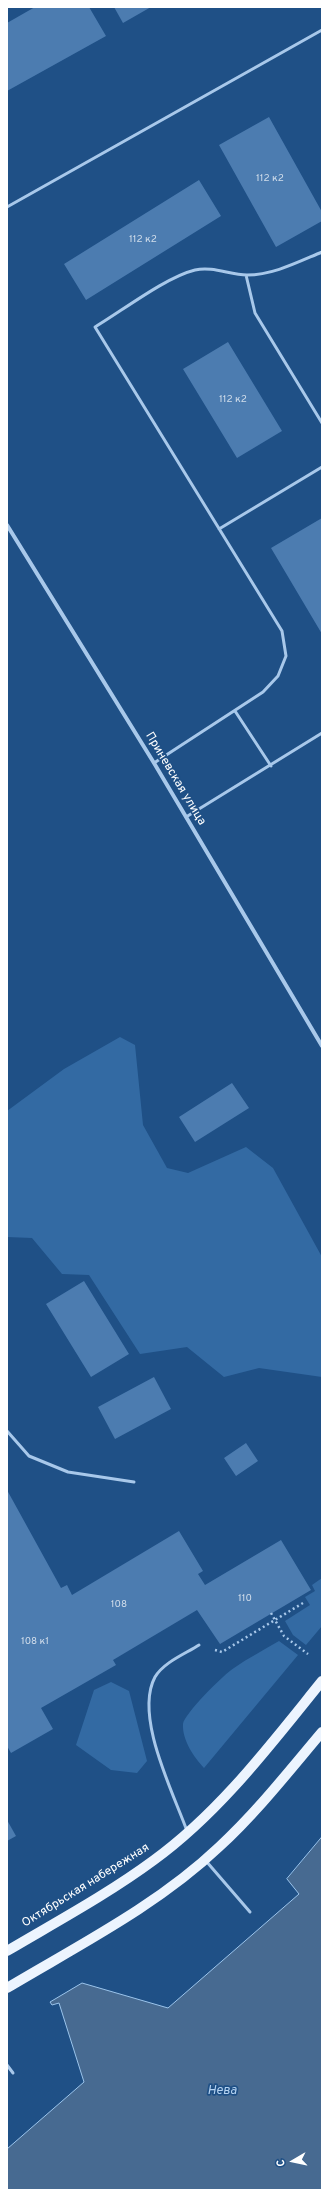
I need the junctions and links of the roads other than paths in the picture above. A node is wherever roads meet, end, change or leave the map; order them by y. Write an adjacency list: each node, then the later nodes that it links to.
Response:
1 (322, 30): 2 (lane)
2 (7, 206)
3 (322, 252): 4 (lane)
4 (246, 275): 5 (lane); 8 (lane)
5 (322, 423)
6 (322, 467): 8 (lane)
7 (7, 525): 11 (street, Приневская улица)
8 (219, 530): 9 (lane)
9 (236, 711): 11 (lane); 12 (lane)
10 (322, 733): 12 (lane)
11 (154, 763): 13 (street, Приневская улица)
12 (271, 766): 13 (lane)
13 (186, 817): 14 (street, Приневская улица)
14 (322, 1046)
15 (7, 1431): 16 (lane)
16 (134, 1482)
17 (199, 1645): 20 (lane)
18 (322, 1681): 20 (main road, Октябрьская набережная)
19 (322, 1732): 21 (main road)
20 (187, 1832): 23 (main road, Октябрьская набережная)
21 (205, 1860): 22 (lane); 24 (main road)
22 (250, 1912)
23 (7, 1951)
24 (7, 1988)
25 (7, 2065): 26 (lane)
26 (13, 2073)

